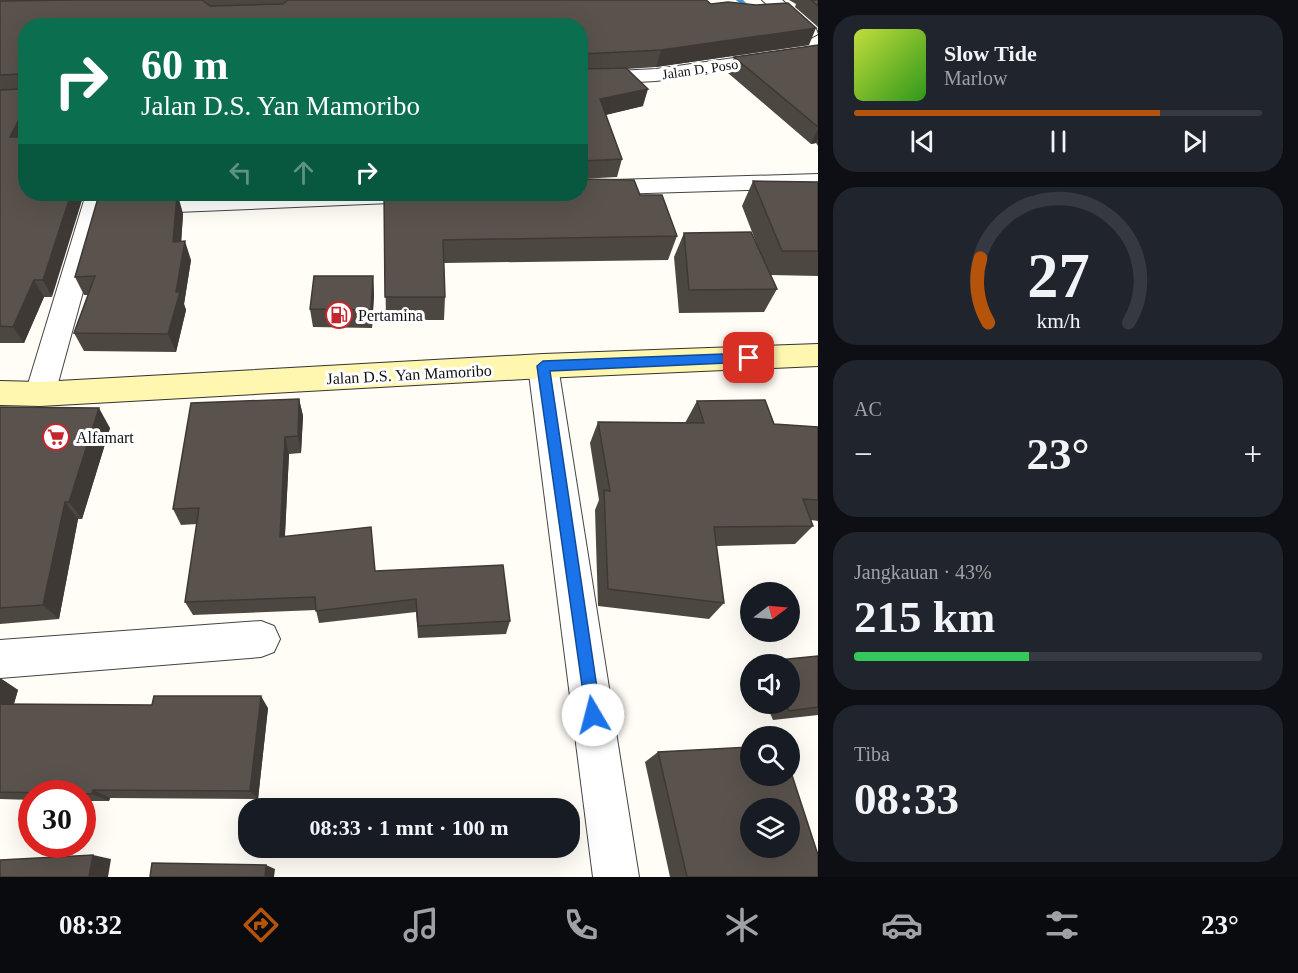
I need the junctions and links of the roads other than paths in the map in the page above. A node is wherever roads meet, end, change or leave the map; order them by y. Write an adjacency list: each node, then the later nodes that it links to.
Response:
1 (771, 0): 2 (street)
2 (816, 48): 3 (street, Jalan D. Poso)
3 (588, 79)
4 (818, 181): 5 (street)
5 (588, 188)
6 (96, 201): 10 (street)
7 (818, 355): 8 (street, Jalan D.S. Yan Mamoribo)
8 (543, 366): 10 (street, Jalan D.S. Yan Mamoribo); 13 (street)
9 (0, 393): 10 (street, Jalan D.S. Yan Mamoribo)
10 (40, 394)
11 (261, 639): 12 (street)
12 (0, 659)
13 (616, 877)

